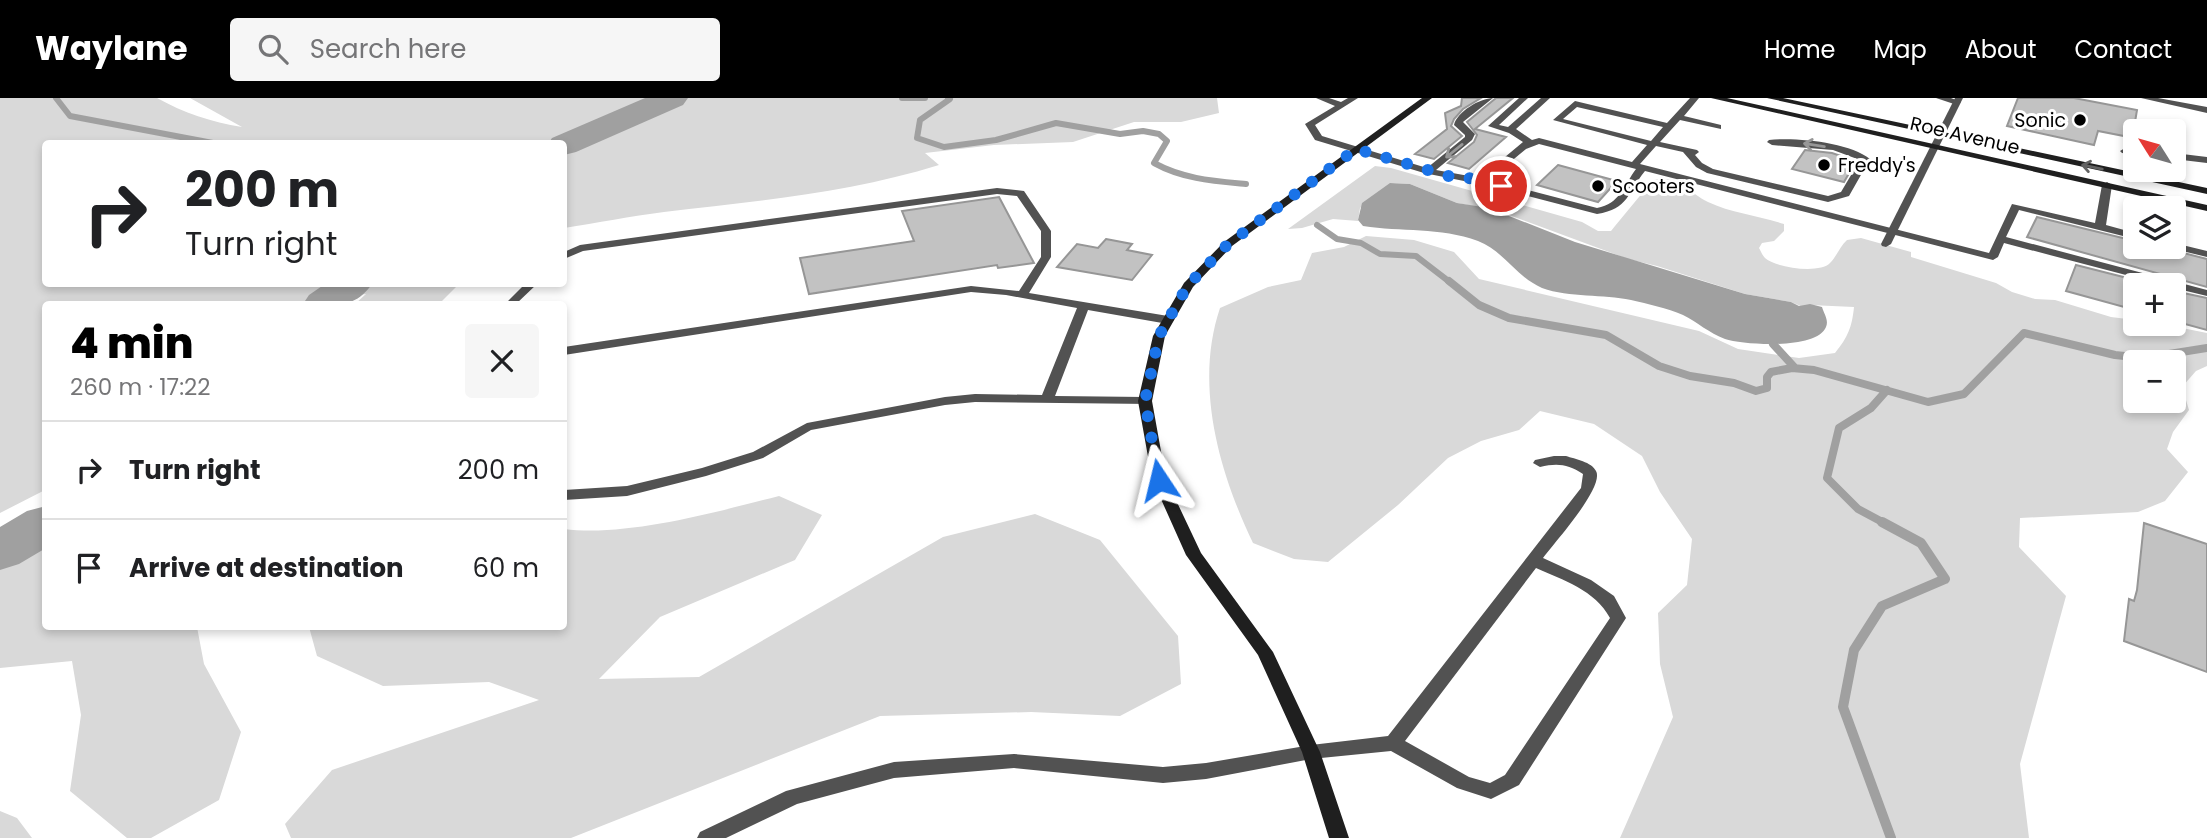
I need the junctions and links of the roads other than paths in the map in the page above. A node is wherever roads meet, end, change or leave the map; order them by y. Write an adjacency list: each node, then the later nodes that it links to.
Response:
1 (1320, 98): 15 (street)
2 (1354, 98): 15 (street)
3 (1428, 98): 26 (street)
4 (1489, 98): 31 (street, one-way to 31)
5 (1524, 98): 20 (street)
6 (1535, 98): 20 (street)
7 (1546, 98): 20 (street)
8 (1695, 98): 17 (street)
9 (1715, 98): 25 (street, Roe Avenue)
10 (1771, 98): 21 (street, Roe Avenue)
11 (1940, 98): 13 (street)
12 (2151, 99): 16 (street)
13 (1958, 100): 21 (street)
14 (1577, 101): 18 (street); 24 (street)
15 (1342, 105): 26 (street)
16 (2207, 110)
17 (1678, 117): 18 (street); 19 (street)
18 (1669, 126): 24 (street)
19 (1718, 127)
20 (1507, 130): 22 (street)
21 (1941, 134): 25 (street); 35 (street, Roe Avenue, one-way to 21)
22 (1529, 142): 30 (street); 32 (street)
23 (1772, 142): 24 (street, one-way to 23)
24 (1654, 143): 30 (street)
25 (1936, 146): 34 (street, Roe Avenue); 38 (street)
26 (1356, 149): 31 (street); 50 (street)
27 (2186, 157): 28 (street)
28 (2207, 160)
29 (1676, 165): 33 (street)
30 (1638, 166): 32 (street); 33 (street)
31 (1430, 170): 32 (street)
32 (1485, 177)
33 (1692, 180): 38 (street)
34 (2107, 185): 36 (street, Roe Avenue); 37 (street)
35 (2207, 191)
36 (2207, 208)
37 (2100, 227): 39 (street); 40 (street)
38 (1892, 230): 40 (street); 41 (street)
39 (2123, 233)
40 (2000, 239): 46 (street)
41 (1885, 244)
42 (2186, 249): 44 (street)
43 (567, 254): 47 (street)
44 (2207, 254)
45 (528, 287): 48 (street)
46 (2207, 293)
47 (1023, 295): 49 (street); 51 (street)
48 (513, 301)
49 (1084, 305): 50 (street); 52 (street)
50 (1168, 320): 53 (street)
51 (567, 351)
52 (1047, 400): 53 (street); 55 (street)
53 (1145, 401): 58 (street)
54 (1540, 463): 56 (street)
55 (567, 495)
56 (1533, 560): 57 (street); 57 (street)
57 (1393, 743): 58 (street)
58 (1311, 752): 59 (street); 60 (street)
59 (707, 838)
60 (1339, 838)

